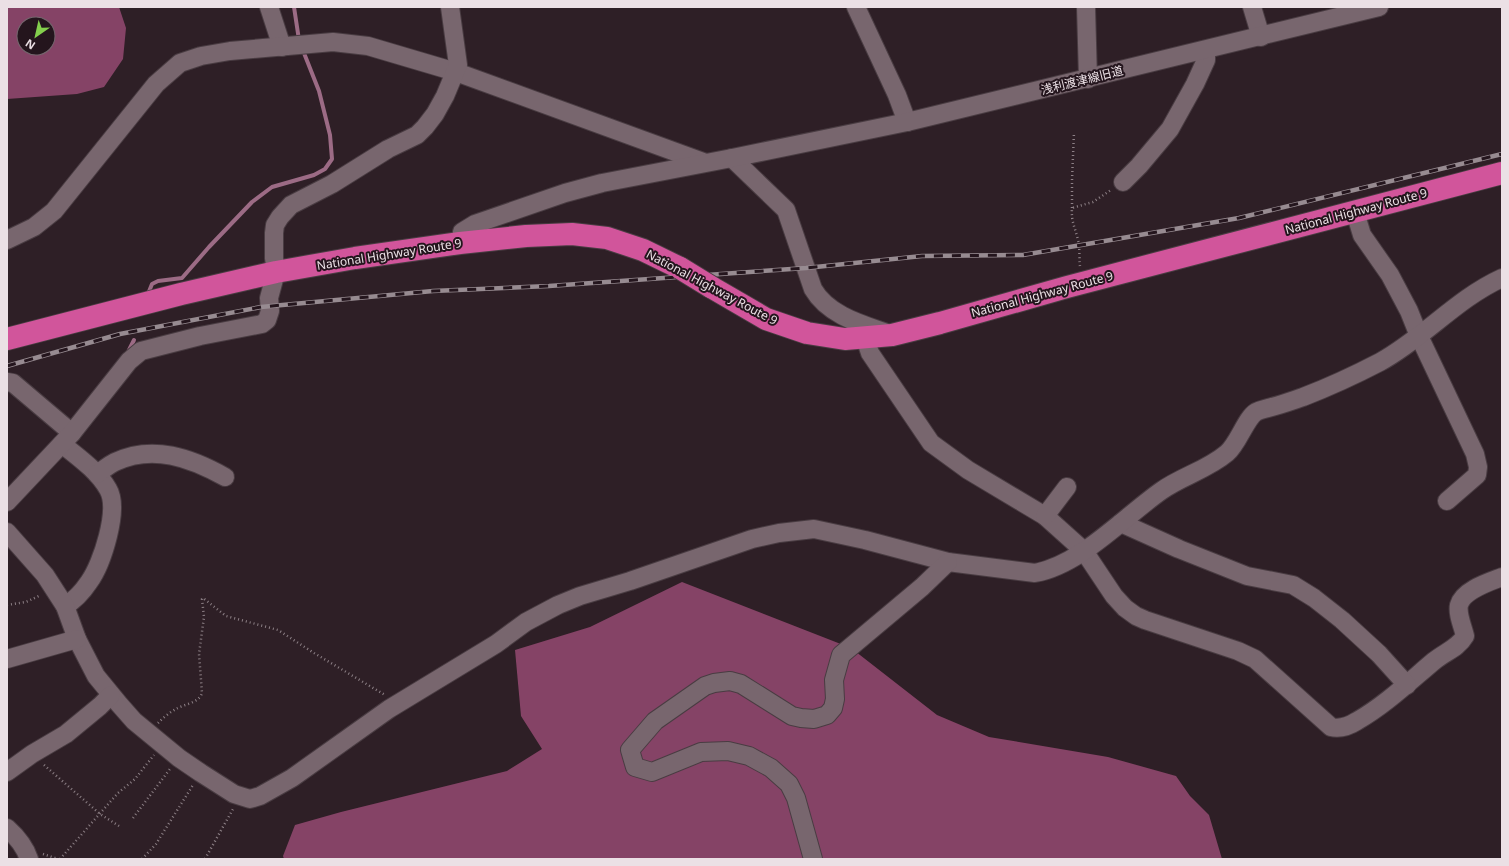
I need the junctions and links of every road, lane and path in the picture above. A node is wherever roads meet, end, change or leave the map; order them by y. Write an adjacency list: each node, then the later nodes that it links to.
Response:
1 (269, 7): 8 (street)
2 (450, 7): 10 (street)
3 (856, 7): 12 (street)
4 (1086, 7): 11 (street)
5 (1252, 7): 7 (street)
6 (1379, 7): 7 (street, 浅利渡津線旧道)
7 (1261, 37): 9 (street, 浅利渡津線旧道)
8 (282, 47): 10 (street); 20 (street)
9 (1206, 50): 11 (street, 浅利渡津線旧道); 17 (street)
10 (456, 72): 15 (street); 23 (street)
11 (1088, 79): 12 (street, 浅利渡津線旧道)
12 (907, 122): 14 (street, 浅利渡津線旧道)
13 (1074, 132): 18 (path)
14 (732, 158): 15 (street, 浅利渡津線旧道); 25 (street)
15 (704, 163): 21 (street, 浅利渡津線旧道)
16 (1502, 173): 19 (highway, National Highway Route 9)
17 (1123, 182): 18 (path)
18 (1072, 208): 22 (path)
19 (1355, 212): 25 (highway, National Highway Route 9); 26 (street)
20 (7, 240)
21 (460, 243): 23 (highway, National Highway Route 9); 27 (highway, National Highway Route 9, bridge)
22 (1080, 271)
23 (276, 272): 28 (highway, National Highway Route 9); 30 (street)
24 (1502, 278): 26 (street)
25 (892, 335): 27 (highway, National Highway Route 9)
26 (1419, 336): 34 (street); 37 (street)
27 (865, 338): 36 (street)
28 (7, 339)
29 (7, 382): 30 (street)
30 (66, 433): 31 (street); 35 (street)
31 (97, 474): 32 (street); 44 (street)
32 (225, 477)
33 (1067, 487): 36 (street)
34 (1446, 501)
35 (7, 502)
36 (1045, 516): 39 (street)
37 (1121, 523): 39 (street); 47 (street)
38 (7, 532): 42 (street)
39 (1084, 550): 40 (street); 47 (street)
40 (948, 562): 49 (street); 65 (street)
41 (1502, 577): 47 (street)
42 (54, 589): 43 (path); 44 (street)
43 (7, 605)
44 (65, 606): 45 (street)
45 (77, 639): 46 (street); 48 (street)
46 (7, 659)
47 (1407, 685)
48 (111, 695): 50 (street); 52 (street)
49 (399, 703): 50 (path); 56 (street)
50 (148, 732): 51 (street)
51 (163, 744): 53 (street); 57 (path)
52 (32, 754): 54 (street); 57 (path)
53 (179, 758): 55 (street); 58 (path)
54 (7, 772)
55 (201, 773): 56 (street); 63 (path)
56 (240, 797): 64 (path)
57 (100, 814): 59 (path); 62 (path)
58 (133, 818)
59 (119, 826)
60 (7, 828): 61 (street)
61 (29, 859)
62 (60, 859)
63 (142, 859)
64 (206, 859)
65 (813, 859)

